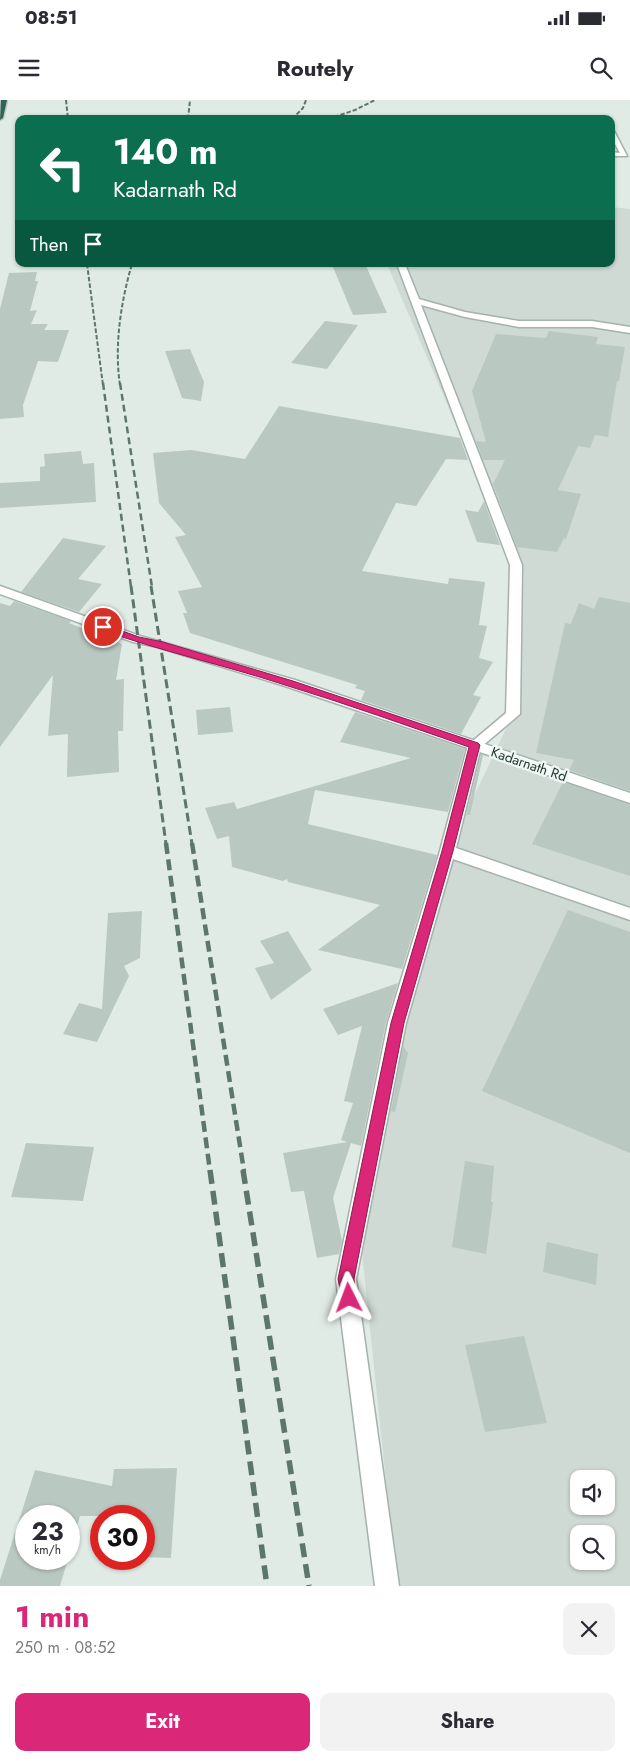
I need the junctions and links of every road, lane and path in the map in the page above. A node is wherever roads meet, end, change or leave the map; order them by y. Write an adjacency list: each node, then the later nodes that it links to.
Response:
1 (4, 100): 2 (highway)
2 (0, 118)
3 (615, 138): 4 (street)
4 (615, 155)
5 (402, 267): 6 (street)
6 (416, 301): 7 (street); 9 (street)
7 (630, 330)
8 (0, 590): 9 (street, Kadarnath Rd)
9 (475, 745): 10 (street, Kadarnath Rd); 11 (street)
10 (630, 798)
11 (448, 851): 12 (street); 13 (street)
12 (630, 914)
13 (387, 1586)

